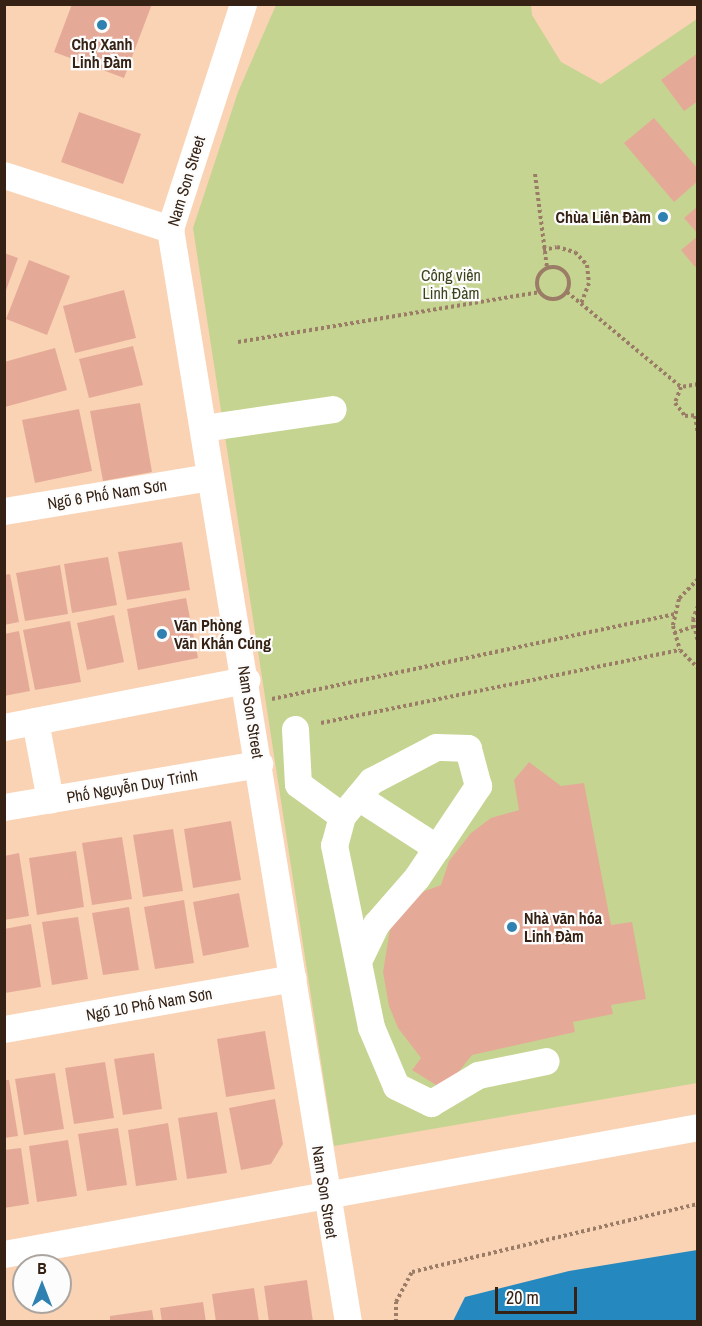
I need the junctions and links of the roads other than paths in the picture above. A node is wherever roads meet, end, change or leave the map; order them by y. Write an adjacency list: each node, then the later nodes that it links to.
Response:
1 (243, 4): 3 (street, Nam Son Street)
2 (4, 175): 3 (street)
3 (170, 229): 5 (street, Nam Son Street)
4 (333, 409): 5 (street)
5 (202, 428): 6 (street, Nam Son Street)
6 (210, 477): 7 (street, Ngõ 6 Phố Nam Sơn); 8 (street, Nam Son Street)
7 (5, 508)
8 (248, 692): 9 (street); 12 (street, Nam Son Street)
9 (35, 721): 10 (street); 13 (street)
10 (4, 727)
11 (295, 729): 14 (street)
12 (259, 764): 13 (street, Phố Nguyễn Duy Trinh); 18 (street, Nam Son Street)
13 (50, 800): 15 (street, Phố Nguyễn Duy Trinh)
14 (350, 806): 16 (street); 16 (street); 17 (street)
15 (4, 807)
16 (436, 848): 17 (street)
17 (358, 961): 20 (street)
18 (293, 978): 19 (street, Ngõ 10 Phố Nam Sơn); 22 (street, Nam Son Street)
19 (4, 1029)
20 (546, 1061)
21 (698, 1127): 22 (street)
22 (325, 1198): 23 (street); 24 (street, Nam Son Street)
23 (4, 1254)
24 (348, 1322)

